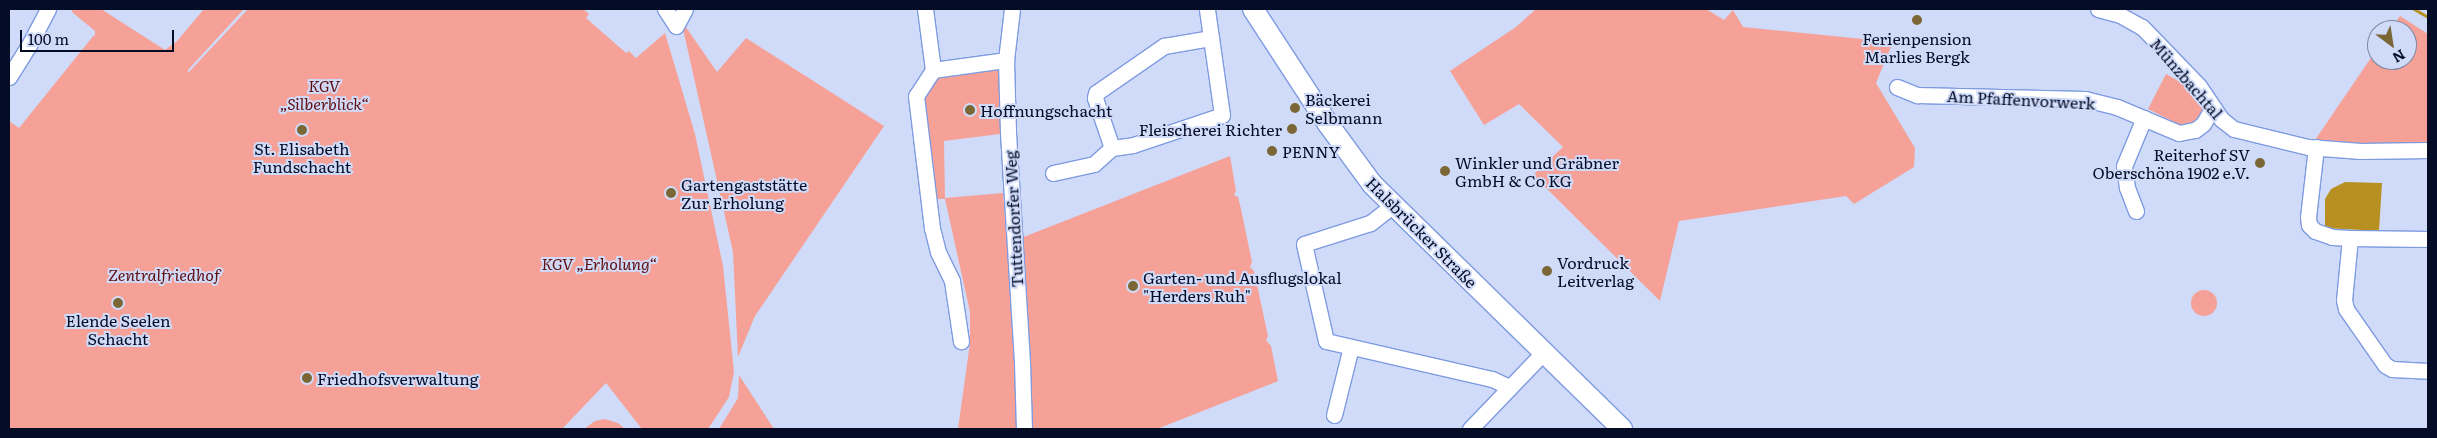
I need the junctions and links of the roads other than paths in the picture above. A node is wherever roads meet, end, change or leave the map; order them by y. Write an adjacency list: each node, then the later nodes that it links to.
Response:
1 (48, 9): 12 (street)
2 (665, 9): 3 (street)
3 (685, 9)
4 (925, 9): 11 (street)
5 (1012, 9): 10 (street, Tuttendorfer Weg)
6 (1207, 9): 9 (street)
7 (1253, 9): 20 (main road, Halsbrücker Straße)
8 (2098, 9): 14 (street, Münzbachtal)
9 (1211, 38): 17 (street); 17 (street)
10 (1006, 60): 11 (street); 30 (street, Tuttendorfer Weg)
11 (933, 70): 24 (street)
12 (9, 77)
13 (1897, 87): 15 (street, Am Pfaffenvorwerk)
14 (2212, 109): 15 (street, Am Pfaffenvorwerk); 16 (street, Münzbachtal)
15 (2144, 118): 21 (street)
16 (2316, 147): 18 (street, Münzbachtal); 22 (street)
17 (1112, 148): 19 (street)
18 (2428, 150)
19 (1054, 173)
20 (1392, 206): 25 (street); 26 (main road, Halsbrücker Straße)
21 (2136, 211)
22 (2350, 238): 23 (street); 27 (street)
23 (2428, 239)
24 (961, 341)
25 (1352, 347): 28 (street); 29 (street)
26 (1543, 352): 28 (street); 32 (main road, Halsbrücker Straße)
27 (2428, 371)
28 (1509, 387): 31 (street)
29 (1334, 415)
30 (1024, 429)
31 (1470, 429)
32 (1622, 429)

